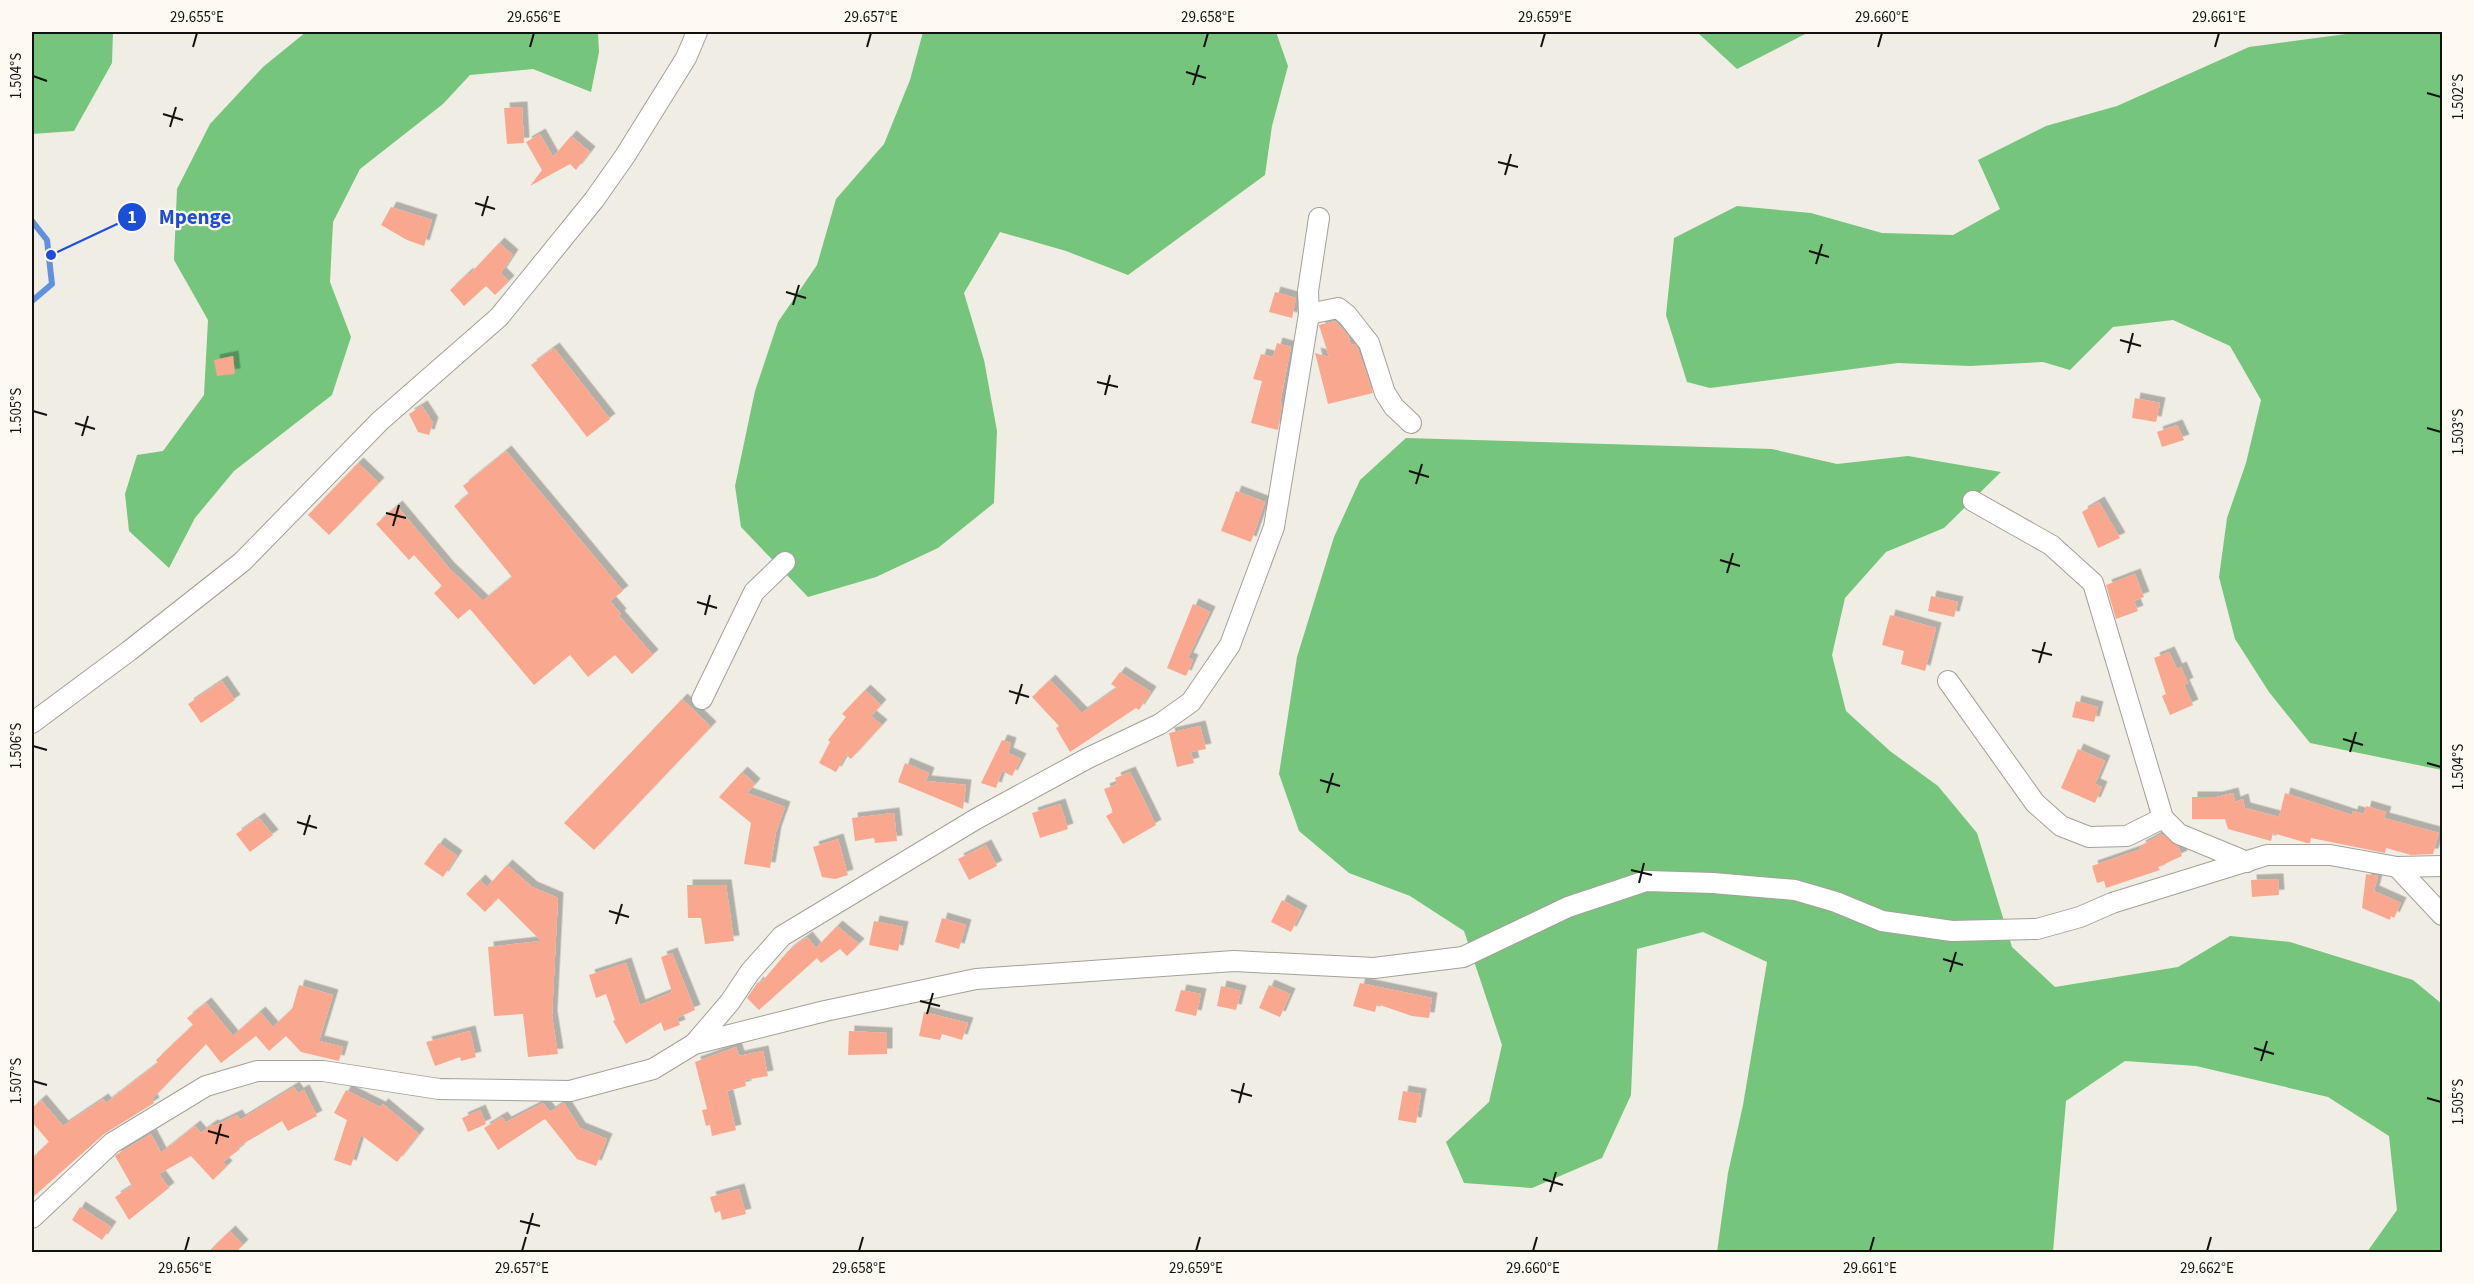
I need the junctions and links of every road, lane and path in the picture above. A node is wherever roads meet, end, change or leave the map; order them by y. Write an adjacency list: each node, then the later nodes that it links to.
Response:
1 (697, 32): 9 (street)
2 (1319, 218): 3 (street)
3 (1309, 314): 4 (street); 15 (street)
4 (1411, 423)
5 (1972, 501): 10 (street)
6 (785, 562): 8 (street)
7 (1948, 681): 10 (street)
8 (702, 699)
9 (32, 723)
10 (2163, 818): 11 (street)
11 (2247, 862): 13 (street); 15 (street)
12 (2442, 866): 13 (street)
13 (2397, 867): 14 (street)
14 (2442, 915)
15 (694, 1044): 16 (street)
16 (32, 1218)

